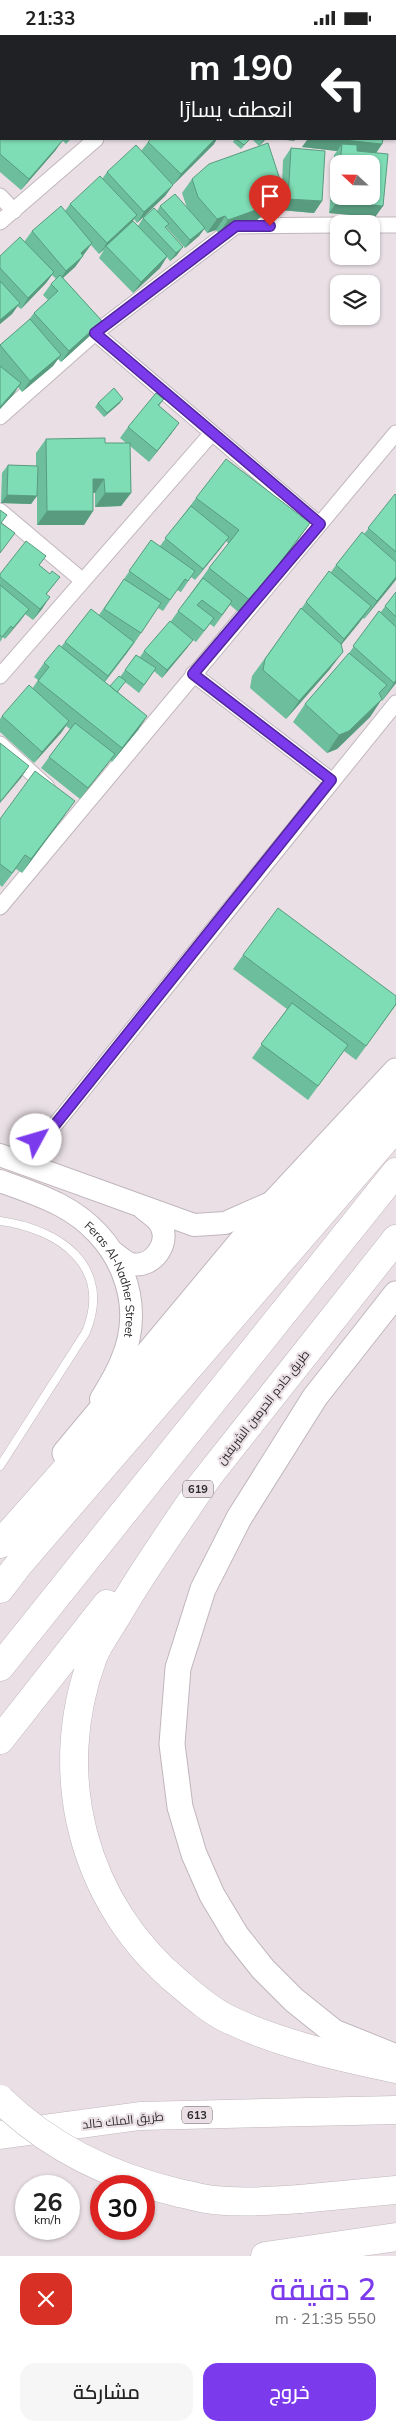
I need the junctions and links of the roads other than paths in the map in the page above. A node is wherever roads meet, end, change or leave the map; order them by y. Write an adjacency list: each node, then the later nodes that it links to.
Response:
1 (95, 140): 3 (street)
2 (0, 196): 3 (street)
3 (14, 211): 4 (street)
4 (0, 223)
5 (330, 225): 8 (street)
6 (380, 225): 7 (street)
7 (396, 225)
8 (95, 333): 9 (street); 10 (street)
9 (0, 417)
10 (212, 433): 13 (street); 14 (street)
11 (396, 433): 13 (street)
12 (0, 511): 14 (street)
13 (320, 524): 15 (street)
14 (83, 581): 16 (street)
15 (193, 674): 19 (street); 21 (street)
16 (0, 676)
17 (396, 703): 19 (street)
18 (0, 744): 20 (street)
19 (331, 780): 25 (street)
20 (55, 794)
21 (0, 907)
22 (396, 1071): 28 (main road)
23 (396, 1097): 38 (highway)
24 (396, 1127): 39 (highway)
25 (4, 1157): 29 (street)
26 (396, 1172): 40 (highway)
27 (0, 1181): 32 (street, Feras Al-Nadher Street)
28 (275, 1201): 29 (street); 34 (main road)
29 (142, 1208): 32 (street)
30 (0, 1221): 35 (lane)
31 (396, 1239): 36 (highway, طريق خادم الحرمين الشريفين / 619)
32 (114, 1253): 34 (street, Feras Al-Nadher Street)
33 (396, 1294): 42 (main road)
34 (86, 1426): 37 (main road)
35 (0, 1466)
36 (210, 1474): 41 (highway, طريق خادم الحرمين الشريفين / 619); 43 (highway)
37 (0, 1536)
38 (0, 1544)
39 (0, 1589)
40 (0, 1667)
41 (0, 1740)
42 (396, 2057)
43 (396, 2069)
44 (0, 2099): 47 (highway, bridge)
45 (396, 2110): 46 (highway, طريق الملك خالد / 613)
46 (0, 2135)
47 (396, 2191)
48 (396, 2237): 49 (highway)
49 (265, 2256)

